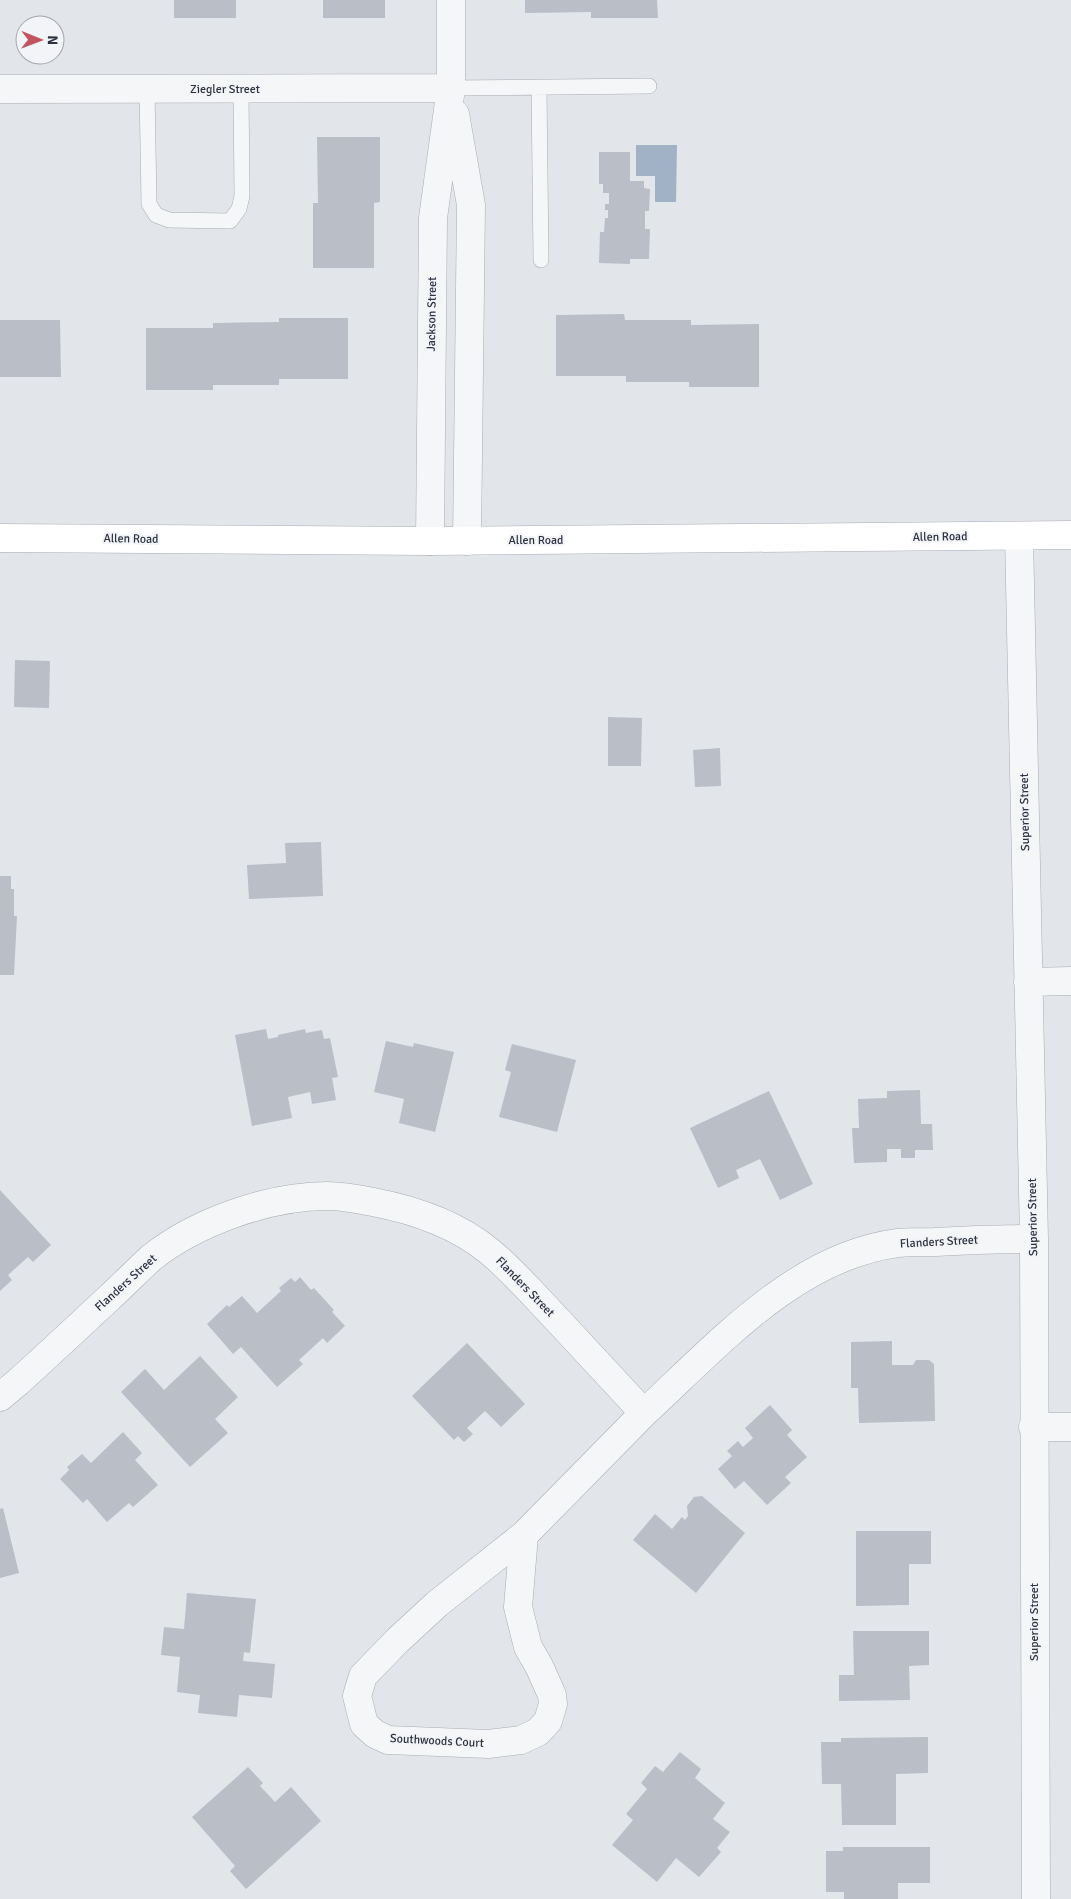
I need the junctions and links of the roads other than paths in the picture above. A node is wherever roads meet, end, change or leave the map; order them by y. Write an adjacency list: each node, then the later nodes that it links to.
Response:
1 (451, 0): 5 (street, Jackson Street)
2 (648, 86): 3 (lane)
3 (539, 87): 5 (lane); 8 (lane)
4 (241, 88): 5 (street, Ziegler Street); 7 (street, Ziegler Street); 7 (lane)
5 (451, 88): 12 (street, Jackson Street); 13 (street, Jackson Street)
6 (0, 89): 7 (street, Ziegler Street)
7 (147, 89)
8 (541, 260)
9 (1071, 535): 10 (main road, Allen Road)
10 (1019, 536): 13 (main road, Allen Road); 15 (street, Superior Street)
11 (0, 538): 12 (main road, Allen Road)
12 (430, 541): 13 (main road, Allen Road)
13 (467, 541)
14 (1071, 981): 15 (street)
15 (1028, 982): 16 (street, Superior Street)
16 (1034, 1239): 18 (street, Flanders Street); 19 (street, Superior Street)
17 (0, 1397): 18 (street, Flanders Street)
18 (644, 1413): 21 (street, Southwoods Court)
19 (1033, 1427): 20 (street); 22 (street, Superior Street)
20 (1071, 1427)
21 (524, 1535): 21 (street, Southwoods Court)
22 (1036, 1899)

